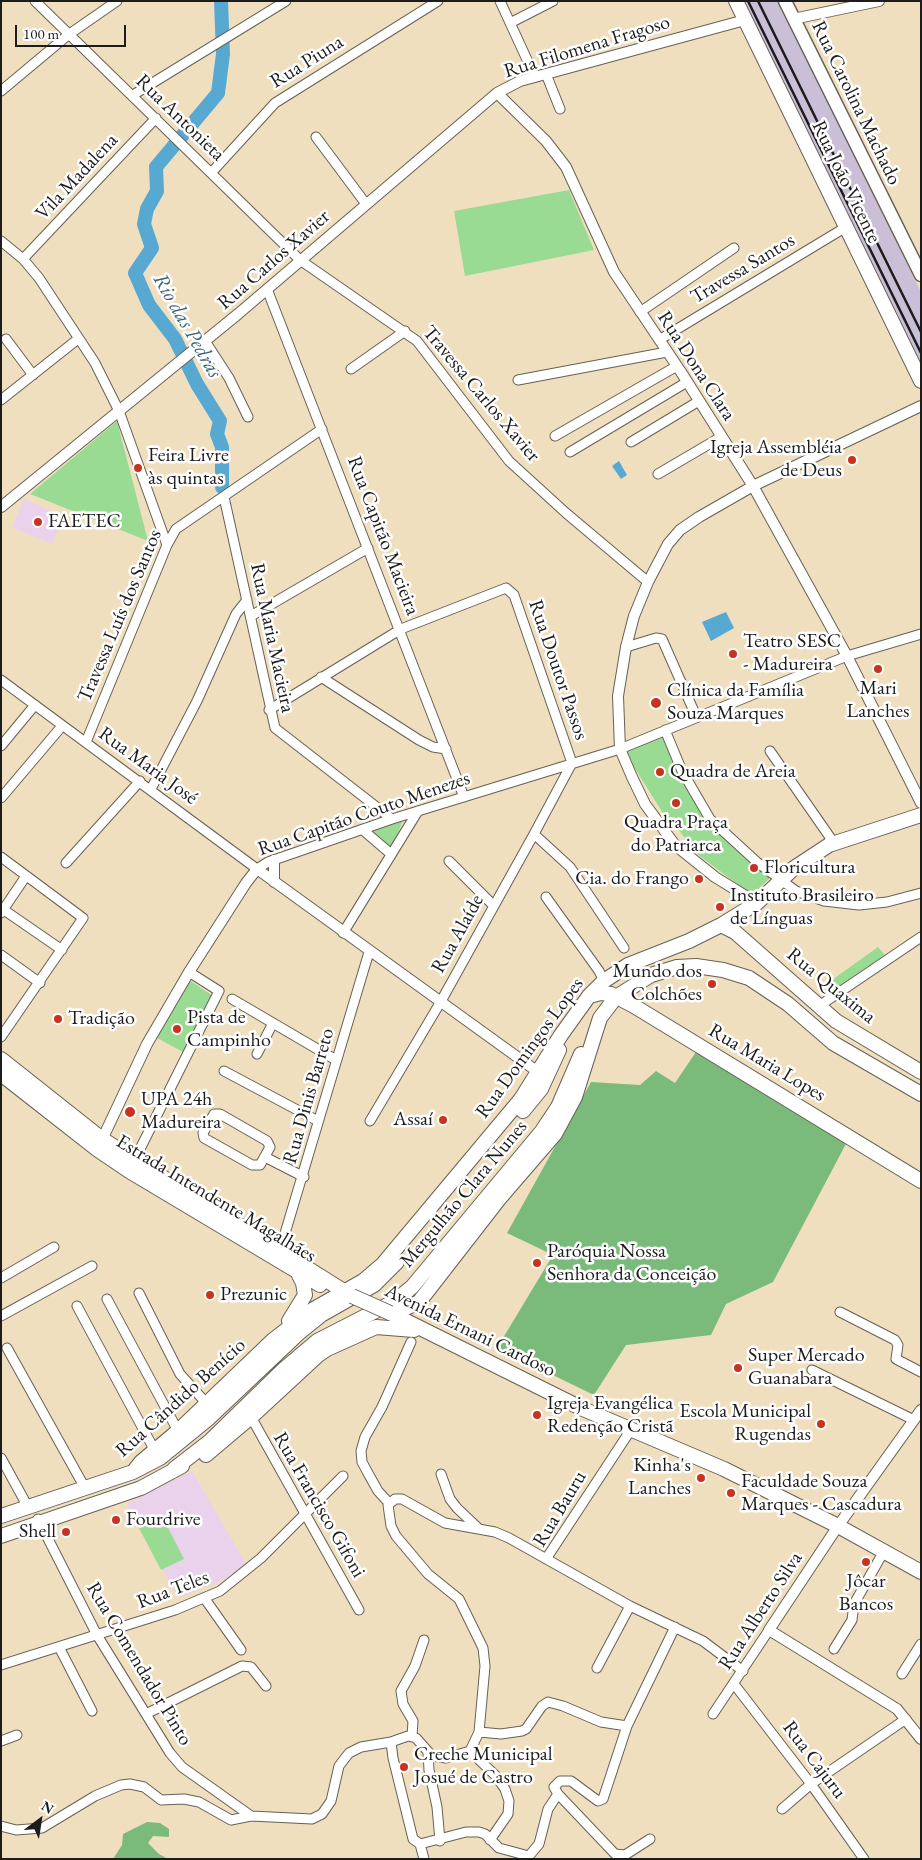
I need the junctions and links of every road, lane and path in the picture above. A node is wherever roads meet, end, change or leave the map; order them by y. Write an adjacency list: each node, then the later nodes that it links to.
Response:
1 (35, 1): 13 (street, Rua Antonieta)
2 (117, 1): 13 (street)
3 (286, 1): 18 (street)
4 (438, 1): 22 (street, Rua Piuna)
5 (500, 1): 12 (street)
6 (553, 1): 12 (street)
7 (736, 1): 11 (main road, Rua João Vicente)
8 (785, 1): 10 (main road, Rua Carolina Machado)
9 (879, 1): 10 (street)
10 (793, 19): 29 (main road, Rua Carolina Machado)
11 (745, 20): 14 (street, Rua Filomena Fragoso); 24 (main road, Rua João Vicente)
12 (510, 23): 15 (street)
13 (68, 35): 16 (street); 18 (street, Rua Antonieta)
14 (546, 74): 15 (street, Rua Filomena Fragoso); 19 (street)
15 (535, 77): 17 (street, Rua Filomena Fragoso)
16 (1, 91)
17 (497, 93): 23 (street, Rua Carlos Xavier); 31 (street, Rua Dona Clara)
18 (133, 95): 20 (street, Rua Antonieta)
19 (560, 109)
20 (156, 118): 22 (street, Rua Antonieta); 27 (street, Vila Madalena)
21 (316, 137): 23 (street)
22 (211, 173): 28 (street, Rua Antonieta)
23 (366, 204): 28 (street, Rua Carlos Xavier)
24 (846, 227): 35 (street, Travessa Santos); 42 (main road, Rua João Vicente)
25 (4, 247): 27 (street)
26 (734, 248): 31 (street)
27 (23, 259): 34 (street)
28 (300, 260): 30 (street, Rua Carlos Xavier); 32 (street, Travessa Carlos Xavier)
29 (920, 270)
30 (267, 289): 36 (street, Rua Carlos Xavier); 49 (street, Rua Capitão Macieira)
31 (640, 312): 35 (street, Rua Dona Clara)
32 (405, 330): 39 (street); 60 (street, Travessa Carlos Xavier)
33 (6, 339): 40 (street)
34 (78, 339): 40 (street); 47 (street)
35 (659, 340): 37 (street, Rua Dona Clara)
36 (205, 341): 47 (street, Rua Carlos Xavier); 48 (street)
37 (667, 352): 38 (street, Rua Dona Clara); 41 (street)
38 (677, 366): 43 (street, Rua Dona Clara); 50 (street)
39 (351, 369)
40 (33, 375): 44 (street)
41 (518, 380)
42 (921, 381)
43 (687, 382): 45 (street, Rua Dona Clara); 53 (street)
44 (1, 400)
45 (699, 401): 51 (street, Rua Dona Clara); 52 (street)
46 (921, 406): 55 (street)
47 (119, 411): 57 (street, Rua Carlos Xavier); 58 (street)
48 (248, 417)
49 (322, 429): 56 (street, Travessa Luís dos Santos); 59 (street, Rua Capitão Macieira)
50 (555, 436)
51 (722, 437): 54 (street); 55 (street, Rua Dona Clara)
52 (631, 442)
53 (570, 452)
54 (658, 474)
55 (753, 486): 60 (street); 66 (street, Rua Dona Clara)
56 (224, 497): 58 (street, Travessa Luís dos Santos); 61 (street, Rua Maria Macieira)
57 (3, 503)
58 (167, 545): 74 (street, Travessa Luís dos Santos)
59 (368, 548): 62 (street); 63 (street, Rua Capitão Macieira)
60 (648, 582): 65 (street)
61 (247, 600): 62 (street, Rua Maria Macieira); 81 (street)
62 (251, 616): 70 (street, Rua Maria Macieira)
63 (401, 629): 67 (street); 76 (street, Rua Capitão Macieira); 79 (street, Rua Doutor Passos)
64 (921, 634): 66 (street, Rua Capitão Couto Menezes)
65 (626, 647): 71 (street); 77 (street)
66 (847, 656): 71 (street, Rua Capitão Couto Menezes); 84 (street, Rua Dona Clara)
67 (321, 677): 70 (street); 76 (street)
68 (1, 680): 69 (street, Rua Maria José)
69 (35, 705): 72 (street, Rua Maria José); 75 (street)
70 (269, 710): 87 (street, Rua Maria Macieira)
71 (696, 716): 73 (street, Rua Capitão Couto Menezes)
72 (62, 726): 74 (street, Rua Maria José); 83 (street)
73 (665, 730): 77 (street, Rua Capitão Couto Menezes); 98 (street)
74 (86, 742): 80 (street, Rua Maria José)
75 (1, 746)
76 (446, 749): 82 (street, Rua Capitão Macieira)
77 (620, 749): 79 (street, Rua Capitão Couto Menezes); 102 (street)
78 (770, 751): 90 (street)
79 (572, 763): 82 (street, Rua Capitão Couto Menezes); 89 (street, Rua Alaíde)
80 (140, 782): 81 (street, Rua Maria José); 95 (street)
81 (151, 789): 96 (street, Rua Maria José)
82 (464, 797): 85 (street, Rua Capitão Couto Menezes)
83 (1, 798)
84 (921, 803)
85 (418, 811): 87 (street, Rua Capitão Couto Menezes); 91 (street)
86 (921, 815): 90 (main road, Rua Domingos Lopes)
87 (392, 819): 88 (street, Rua Capitão Couto Menezes)
88 (363, 830): 91 (street); 93 (street, Rua Capitão Couto Menezes)
89 (534, 834): 103 (street, Rua Alaíde); 108 (street)
90 (834, 843): 98 (main road, Rua Domingos Lopes)
91 (392, 854): 106 (street)
92 (1, 858): 97 (street)
93 (274, 860): 96 (street, Rua Capitão Couto Menezes); 99 (street)
94 (449, 861): 103 (street)
95 (66, 863)
96 (257, 869): 99 (street, Rua Maria José); 113 (street, Rua Capitão Couto Menezes)
97 (26, 876): 104 (street); 109 (street)
98 (781, 881): 100 (street); 102 (main road, Rua Domingos Lopes)
99 (274, 882): 106 (street, Rua Maria José)
100 (921, 893)
101 (546, 897): 114 (street)
102 (757, 903): 105 (main road, Rua Domingos Lopes)
103 (494, 906): 119 (street, Rua Alaíde)
104 (2, 912): 109 (street)
105 (721, 925): 114 (main road, Rua Domingos Lopes); 120 (main road, Rua Quaxima)
106 (343, 932): 110 (street, Rua Maria José)
107 (921, 937): 120 (street)
108 (624, 948)
109 (62, 950): 115 (street)
110 (369, 952): 119 (street, Rua Maria José); 127 (street, Rua Dinis Barreto)
111 (1, 955): 115 (street)
112 (711, 968): 117 (main road, Rua Domingos Lopes); 132 (main road, Rua Quaxima)
113 (190, 972): 135 (street, Rua Capitão Couto Menezes); 137 (street)
114 (604, 982): 116 (main road, Rua Domingos Lopes)
115 (40, 983): 124 (street)
116 (589, 996): 117 (main road, Rua Maria Lopes); 123 (main road, Rua Domingos Lopes)
117 (616, 997): 121 (main road, Rua Domingos Lopes); 139 (main road, Rua Maria Lopes)
118 (232, 999): 122 (street)
119 (440, 1003): 129 (street, Rua Maria José); 133 (street, Rua Alaíde)
120 (819, 1006): 130 (main road, Rua Quaxima)
121 (600, 1018): 150 (main road, Rua Domingos Lopes); 166 (main road, Mergulhão Clara Nunes)
122 (273, 1023): 125 (street); 127 (street)
123 (566, 1028): 129 (main road, Rua Domingos Lopes); 167 (main road, Mergulhão Clara Nunes)
124 (1, 1037)
125 (257, 1054)
126 (1, 1059): 135 (main road, Estrada Intendente Magalhães)
127 (336, 1060): 134 (street, Rua Dinis Barreto)
128 (224, 1071): 134 (street)
129 (538, 1072): 146 (main road, Rua Domingos Lopes)
130 (921, 1072)
131 (1, 1074): 135 (main road, Estrada Intendente Magalhães)
132 (921, 1094)
133 (370, 1121)
134 (318, 1122): 138 (street, Rua Dinis Barreto)
135 (100, 1145): 137 (main road, Estrada Intendente Magalhães)
136 (265, 1157): 136 (street); 138 (street)
137 (131, 1166): 141 (main road, Estrada Intendente Magalhães); 143 (main road, Estrada Intendente Magalhães)
138 (304, 1177): 141 (street, Rua Dinis Barreto)
139 (921, 1181)
140 (54, 1247): 144 (street)
141 (280, 1250): 146 (main road, Estrada Intendente Magalhães)
142 (92, 1266): 151 (street)
143 (298, 1273): 146 (main road, Estrada Intendente Magalhães); 153 (main road)
144 (1, 1278)
145 (139, 1293): 158 (street)
146 (348, 1294): 150 (main road, Avenida Ernani Cardoso, bridge); 153 (main road, Rua Cândido Benício)
147 (107, 1299): 162 (street)
148 (77, 1306): 164 (street)
149 (840, 1312): 157 (street)
150 (392, 1313): 152 (main road, Avenida Ernani Cardoso)
151 (1, 1316)
152 (432, 1334): 160 (main road, Rua Cândido Benício); 163 (main road, Avenida Ernani Cardoso)
153 (273, 1340): 158 (main road, Rua Cândido Benício)
154 (411, 1342): 171 (street)
155 (7, 1348): 170 (street)
156 (812, 1370): 161 (street)
157 (921, 1372)
158 (207, 1404): 162 (main road, Rua Cândido Benício)
159 (921, 1410): 161 (street, Rua Alberto Silva)
160 (251, 1418): 166 (main road, Rua Cândido Benício); 173 (street, Rua Francisco Gifoni)
161 (914, 1420): 176 (street, Rua Alberto Silva)
162 (178, 1431): 164 (main road, Rua Cândido Benício)
163 (630, 1431): 176 (main road, Avenida Ernani Cardoso); 180 (street, Rua Bauru)
164 (156, 1451): 167 (main road, Rua Cândido Benício)
165 (1, 1458): 172 (street)
166 (174, 1469): 175 (main road, Rua Cândido Benício)
167 (133, 1472): 170 (main road, Rua Cândido Benício)
168 (441, 1474): 177 (street)
169 (343, 1476): 173 (street, Rua Teles)
170 (85, 1488): 172 (main road, Rua Cândido Benício)
171 (389, 1503): 177 (street); 204 (street)
172 (28, 1507): 174 (main road, Rua Cândido Benício)
173 (304, 1514): 182 (street, Rua Teles); 184 (street, Rua Francisco Gifoni)
174 (1, 1516)
175 (39, 1520): 178 (main road, Rua Cândido Benício); 187 (street, Rua Comendador Pinto)
176 (838, 1526): 179 (main road, Avenida Ernani Cardoso); 186 (street, Rua Alberto Silva)
177 (479, 1528): 180 (street)
178 (1, 1536)
179 (884, 1551): 181 (main road, Avenida Ernani Cardoso); 191 (street)
180 (546, 1559): 183 (street, Rua Bauru)
181 (921, 1572)
182 (205, 1599): 187 (street, Rua Teles); 192 (street)
183 (630, 1606): 185 (street, Rua Bauru); 194 (street)
184 (359, 1610)
185 (675, 1627): 195 (street, Rua Bauru); 203 (street)
186 (769, 1630): 195 (street, Rua Alberto Silva); 202 (street)
187 (97, 1635): 190 (street, Rua Teles); 200 (street, Rua Comendador Pinto)
188 (424, 1640): 206 (street)
189 (921, 1644): 196 (street)
190 (60, 1647): 193 (street, Rua Teles); 199 (street)
191 (834, 1649)
192 (241, 1650)
193 (1, 1665)
194 (597, 1668)
195 (743, 1672): 197 (street, Rua Alberto Silva)
196 (902, 1674)
197 (734, 1684): 201 (street, Rua Alberto Silva); 212 (street, Rua Cajuru)
198 (266, 1686): 200 (street)
199 (92, 1711)
200 (146, 1714): 215 (street, Rua Comendador Pinto)
201 (713, 1714)
202 (906, 1719): 207 (street); 212 (street)
203 (627, 1726): 204 (street); 213 (street)
204 (479, 1732): 210 (street)
205 (18, 1736): 208 (street)
206 (412, 1736): 209 (street); 211 (street)
207 (921, 1739)
208 (1, 1741)
209 (391, 1742): 215 (street); 220 (street)
210 (470, 1752): 211 (street); 218 (street)
211 (428, 1753): 219 (street)
212 (811, 1784): 214 (street); 222 (street, Rua Cajuru)
213 (558, 1794): 217 (street); 218 (street)
214 (782, 1809)
215 (251, 1816): 216 (street)
216 (1, 1826)
217 (650, 1839)
218 (490, 1840): 219 (street)
219 (440, 1841): 220 (street)
220 (420, 1844): 221 (street)
221 (424, 1859)
222 (864, 1859)

